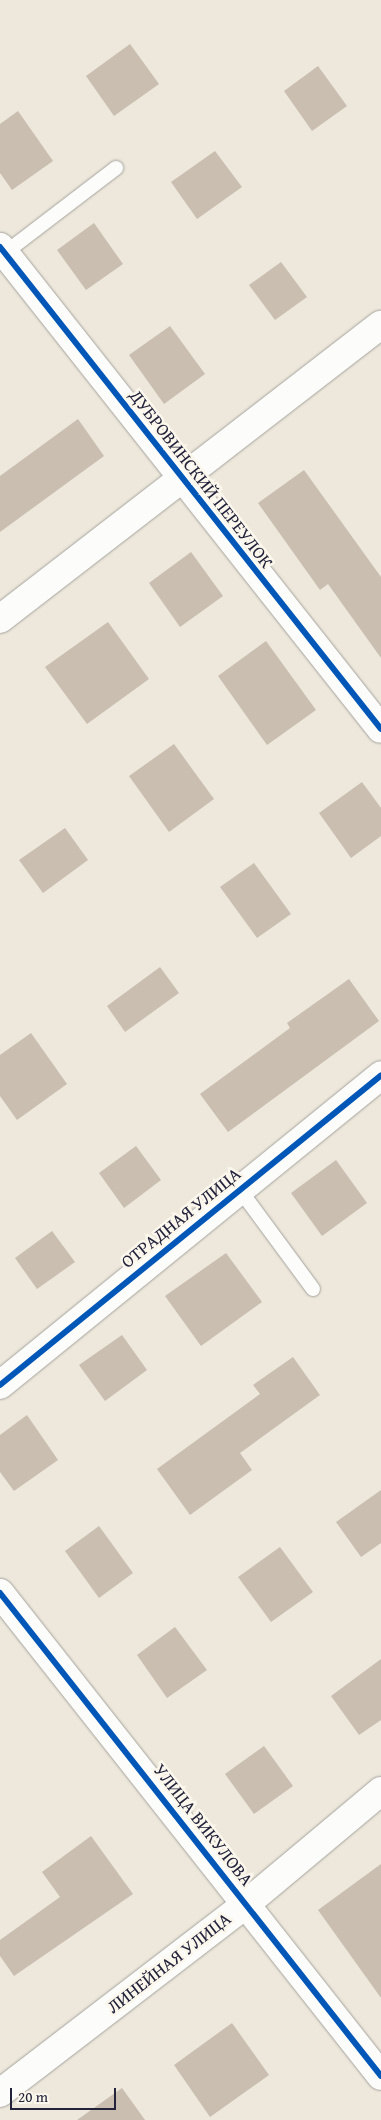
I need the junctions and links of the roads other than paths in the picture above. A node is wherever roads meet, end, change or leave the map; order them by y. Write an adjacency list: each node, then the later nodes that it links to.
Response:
1 (116, 168): 2 (lane)
2 (2, 252): 4 (street, ДУБРОВИНСКИЙ ПЕРЕУЛОК)
3 (381, 325): 4 (street)
4 (180, 478): 5 (street); 6 (street, ДУБРОВИНСКИЙ ПЕРЕУЛОК)
5 (0, 619)
6 (381, 729)
7 (381, 1075): 8 (street, ОТРАДНАЯ УЛИЦА)
8 (240, 1190): 9 (lane); 10 (street, ОТРАДНАЯ УЛИЦА)
9 (313, 1289)
10 (0, 1385)
11 (0, 1593): 13 (street, УЛИЦА ВИКУЛОВА)
12 (381, 1791): 13 (street, ЛИНЕЙНАЯ УЛИЦА)
13 (246, 1904): 14 (street, УЛИЦА ВИКУЛОВА); 15 (street, ЛИНЕЙНАЯ УЛИЦА)
14 (381, 2076)
15 (0, 2093)

